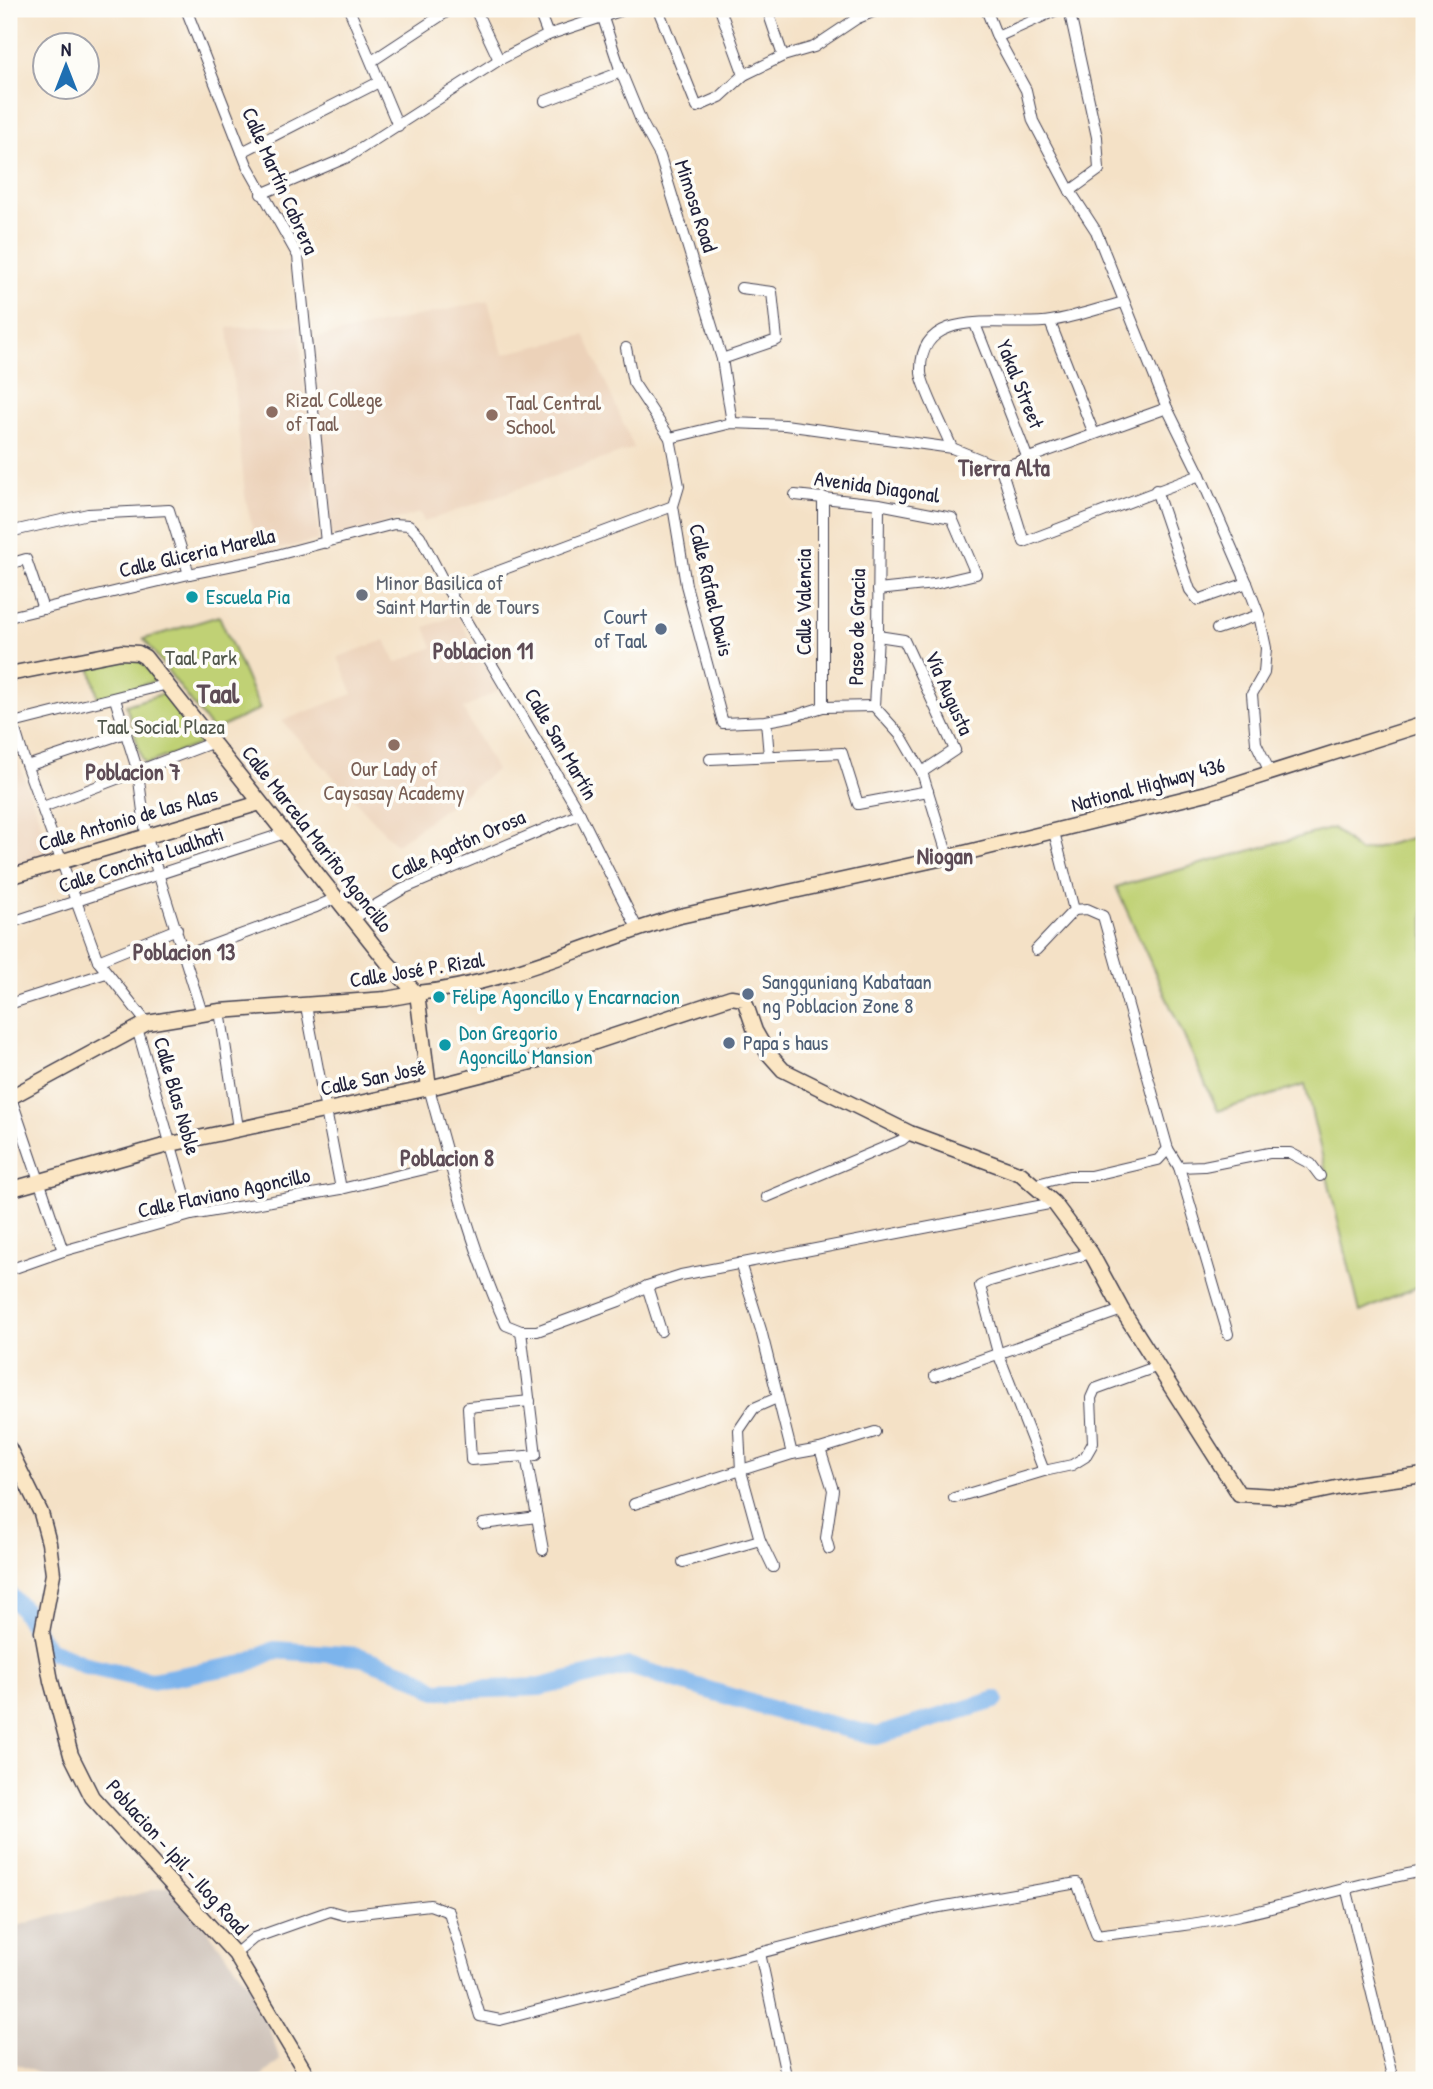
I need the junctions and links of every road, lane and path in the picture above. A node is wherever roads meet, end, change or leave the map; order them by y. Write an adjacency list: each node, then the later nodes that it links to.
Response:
1 (186, 9): 25 (street, Calle Martín Cabrera)
2 (349, 9): 19 (street)
3 (450, 9): 19 (street)
4 (475, 9): 18 (street)
5 (538, 9): 15 (street)
6 (626, 9): 14 (street)
7 (658, 9): 21 (street)
8 (720, 9): 21 (street)
9 (766, 9): 17 (street)
10 (880, 9): 17 (street)
11 (986, 9): 16 (street)
12 (1059, 9): 16 (street)
13 (1069, 9): 26 (street)
14 (601, 12): 15 (street); 20 (street, Mimosa Road)
15 (548, 35): 18 (street)
16 (997, 37): 26 (street)
17 (783, 56): 21 (street)
18 (499, 60): 24 (street)
19 (372, 61): 22 (street)
20 (621, 72): 23 (street); 33 (street, Mimosa Road)
21 (744, 75)
22 (379, 82): 24 (street); 25 (street)
23 (545, 101)
24 (398, 126): 27 (street)
25 (242, 152): 27 (street, Calle Martín Cabrera)
26 (1070, 191): 29 (street)
27 (261, 194): 49 (street, Calle Martín Cabrera)
28 (741, 288): 33 (street)
29 (1124, 302): 30 (street); 34 (street)
30 (1050, 322): 31 (street); 36 (street)
31 (975, 324): 38 (street); 39 (street, Yakal Street)
32 (626, 348): 37 (street)
33 (722, 359): 35 (street, Mimosa Road)
34 (1167, 408): 36 (street); 41 (street)
35 (732, 423): 37 (street); 38 (street)
36 (1094, 434): 39 (street)
37 (670, 438): 46 (street)
38 (952, 448): 40 (street)
39 (1028, 459): 40 (street)
40 (1001, 468): 42 (street)
41 (1200, 475): 42 (street); 52 (street)
42 (1156, 491): 52 (street)
43 (796, 495): 44 (street, Avenida Diagonal)
44 (824, 497): 45 (street, Avenida Diagonal); 64 (street, Calle Valencia)
45 (879, 504): 54 (street, Paseo de Gracia); 54 (street, Avenida Diagonal)
46 (673, 506): 53 (street, Calle Rafael Dawis); 66 (street, Calle Rafael Dawis)
47 (394, 524): 49 (street, Calle Gliceria Marella); 53 (street, Calle San Martín)
48 (9, 533): 51 (street)
49 (326, 543): 51 (street, Calle Gliceria Marella)
50 (9, 564): 55 (street)
51 (189, 574): 55 (street, Calle Gliceria Marella)
52 (1247, 583): 56 (street)
53 (448, 590): 80 (street, Calle San Martín)
54 (878, 590): 59 (street, Paseo de Gracia)
55 (43, 609): 57 (street, Calle Gliceria Marella)
56 (1259, 615): 58 (street); 76 (street)
57 (9, 617)
58 (1217, 629)
59 (878, 636): 63 (street, Paseo de Gracia); 75 (street, Vía Augusta)
60 (9, 674): 61 (street, Calle Marcela Mariño Agoncillo)
61 (168, 684): 62 (street); 70 (street, Calle Marcela Mariño Agoncillo)
62 (115, 699): 67 (street); 69 (street)
63 (874, 706): 64 (street, Calle Rafael Dawis); 75 (street, Paseo de Gracia)
64 (822, 707): 66 (street, Calle Rafael Dawis)
65 (9, 710): 67 (street)
66 (766, 721): 71 (street)
67 (11, 724): 73 (street)
68 (1424, 724): 76 (street, National Highway 436)
69 (125, 733): 73 (street); 74 (street)
70 (214, 742): 74 (street); 78 (street, Calle Marcela Mariño Agoncillo)
71 (769, 756): 72 (street); 77 (street)
72 (710, 759)
73 (27, 766): 79 (street)
74 (138, 772): 79 (street); 83 (street)
75 (922, 772): 77 (street, Paseo de Gracia)
76 (1270, 772): 81 (street, National Highway 436)
77 (928, 790): 84 (street, Paseo de Gracia)
78 (260, 803): 82 (street, Calle Marcela Mariño Agoncillo); 83 (street, Calle Antonio de las Alas)
79 (43, 807): 85 (street)
80 (580, 814): 92 (street, Calle Agatón Orosa); 94 (street, Calle San Martín)
81 (1054, 832): 84 (street, National Highway 436); 91 (street)
82 (285, 834): 87 (street, Calle Conchita Lualhati); 89 (street, Calle Marcela Mariño Agoncillo)
83 (146, 835): 85 (street, Calle Antonio de las Alas); 87 (street)
84 (948, 857): 86 (street, National Highway 436)
85 (61, 860): 88 (street, Calle Antonio de las Alas); 90 (street)
86 (878, 873): 94 (street, Calle José P. Rizal)
87 (159, 875): 90 (street, Calle Conchita Lualhati); 95 (street)
88 (9, 877)
89 (336, 898): 92 (street, Calle Marcela Mariño Agoncillo); 97 (street)
90 (76, 902): 93 (street, Calle Conchita Lualhati); 98 (street)
91 (1074, 910): 96 (street); 112 (street)
92 (354, 918): 100 (street, Calle Marcela Mariño Agoncillo)
93 (9, 923)
94 (637, 928): 100 (street, Calle José P. Rizal)
95 (177, 929): 97 (street); 98 (street)
96 (1037, 950)
97 (186, 955): 104 (street)
98 (99, 961): 99 (street)
99 (106, 973): 101 (street); 105 (street)
100 (415, 992): 102 (street, Calle José P. Rizal); 106 (street)
101 (9, 1004)
102 (306, 1006): 103 (street, Calle José P. Rizal); 108 (street)
103 (220, 1011): 104 (street, Calle José P. Rizal); 109 (street)
104 (202, 1013): 105 (street, Calle José P. Rizal)
105 (142, 1025): 107 (street, Calle José P. Rizal); 111 (street, Calle Blas Noble)
106 (429, 1088): 108 (street, Calle San José); 110 (street, Calle San José); 113 (street)
107 (9, 1096): 116 (street)
108 (327, 1110): 109 (street, Calle San José); 118 (street)
109 (239, 1128): 111 (street, Calle San José)
110 (910, 1133): 117 (street); 120 (street)
111 (171, 1144): 116 (street, Calle San José); 122 (street, Calle Blas Noble)
112 (1168, 1149): 114 (street); 117 (street)
113 (450, 1163): 118 (street, Calle Flaviano Agoncillo); 129 (street)
114 (1179, 1167): 115 (street); 131 (street)
115 (1320, 1176)
116 (39, 1181): 119 (street, Calle San José); 123 (street)
117 (1033, 1185): 121 (street)
118 (341, 1189): 122 (street, Calle Flaviano Agoncillo)
119 (9, 1190)
120 (767, 1198)
121 (1054, 1203): 124 (street); 125 (street)
122 (191, 1215): 123 (street, Calle Flaviano Agoncillo)
123 (63, 1251): 126 (street, Calle Flaviano Agoncillo)
124 (1091, 1253): 128 (street); 132 (street)
125 (740, 1263): 127 (street); 135 (street)
126 (9, 1270)
127 (647, 1286): 129 (street); 130 (street)
128 (1122, 1310): 132 (street); 133 (street)
129 (520, 1331): 136 (street)
130 (661, 1331)
131 (1228, 1335)
132 (998, 1353): 134 (street); 142 (street)
133 (1158, 1366): 142 (street); 144 (street)
134 (935, 1377)
135 (777, 1398): 140 (street); 143 (street)
136 (530, 1401): 141 (street); 141 (street)
137 (875, 1432): 139 (street)
138 (9, 1448): 157 (street, Poblacion - Ipil - Ilog Road)
139 (820, 1449): 140 (street); 150 (street)
140 (792, 1454): 143 (street)
141 (526, 1455): 147 (street)
142 (1044, 1471): 145 (street)
143 (741, 1472): 146 (street); 149 (street)
144 (1424, 1475)
145 (954, 1498)
146 (634, 1504)
147 (537, 1517): 148 (street); 151 (street)
148 (483, 1524)
149 (760, 1540): 152 (street); 153 (street)
150 (829, 1549)
151 (543, 1550)
152 (682, 1562)
153 (774, 1567)
154 (1424, 1871): 155 (street)
155 (1346, 1887): 156 (street); 160 (street)
156 (760, 1953): 157 (street); 159 (street)
157 (235, 1954): 158 (street, Poblacion - Ipil - Ilog Road)
158 (310, 2080)
159 (787, 2080)
160 (1393, 2080)

